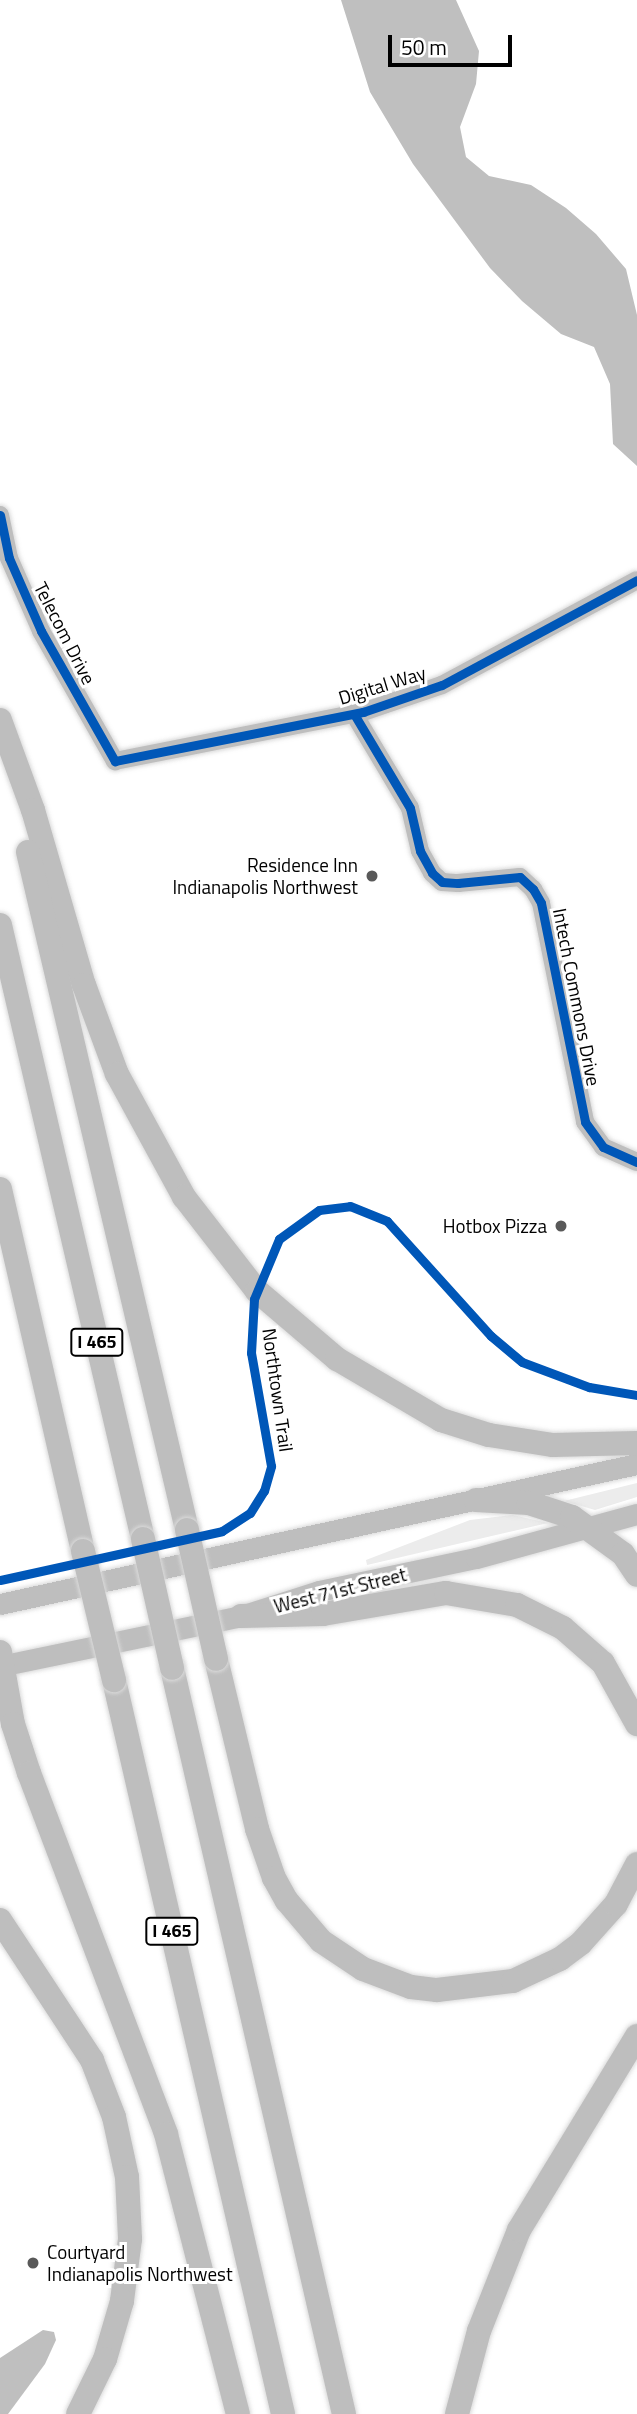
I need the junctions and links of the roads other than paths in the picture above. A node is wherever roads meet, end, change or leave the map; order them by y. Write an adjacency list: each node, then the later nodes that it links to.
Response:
1 (0, 515): 5 (street, Telecom Drive)
2 (637, 580): 3 (street, Digital Way)
3 (354, 714): 5 (street, Digital Way); 7 (street, Intech Commons Drive)
4 (0, 722): 9 (highway); 23 (highway, bridge)
5 (115, 761)
6 (0, 925): 29 (highway, I 465, bridge)
7 (637, 1162)
8 (0, 1189): 28 (highway, I 465, bridge)
9 (387, 1391): 10 (highway); 11 (highway)
10 (637, 1428)
11 (637, 1443)
12 (637, 1464): 13 (main road)
13 (476, 1500): 15 (highway); 17 (main road)
14 (637, 1514): 15 (main road, West 71st Street)
15 (591, 1527): 16 (highway); 18 (main road, West 71st Street)
16 (637, 1575)
17 (0, 1604)
18 (242, 1616): 19 (main road, West 71st Street); 20 (highway)
19 (2, 1661): 22 (highway)
20 (637, 1724)
21 (0, 1739): 22 (highway)
22 (29, 1773): 27 (highway)
23 (637, 1864)
24 (0, 1920): 26 (highway)
25 (637, 2036): 30 (highway)
26 (78, 2414)
27 (238, 2414)
28 (283, 2414)
29 (344, 2414)
30 (457, 2414)

